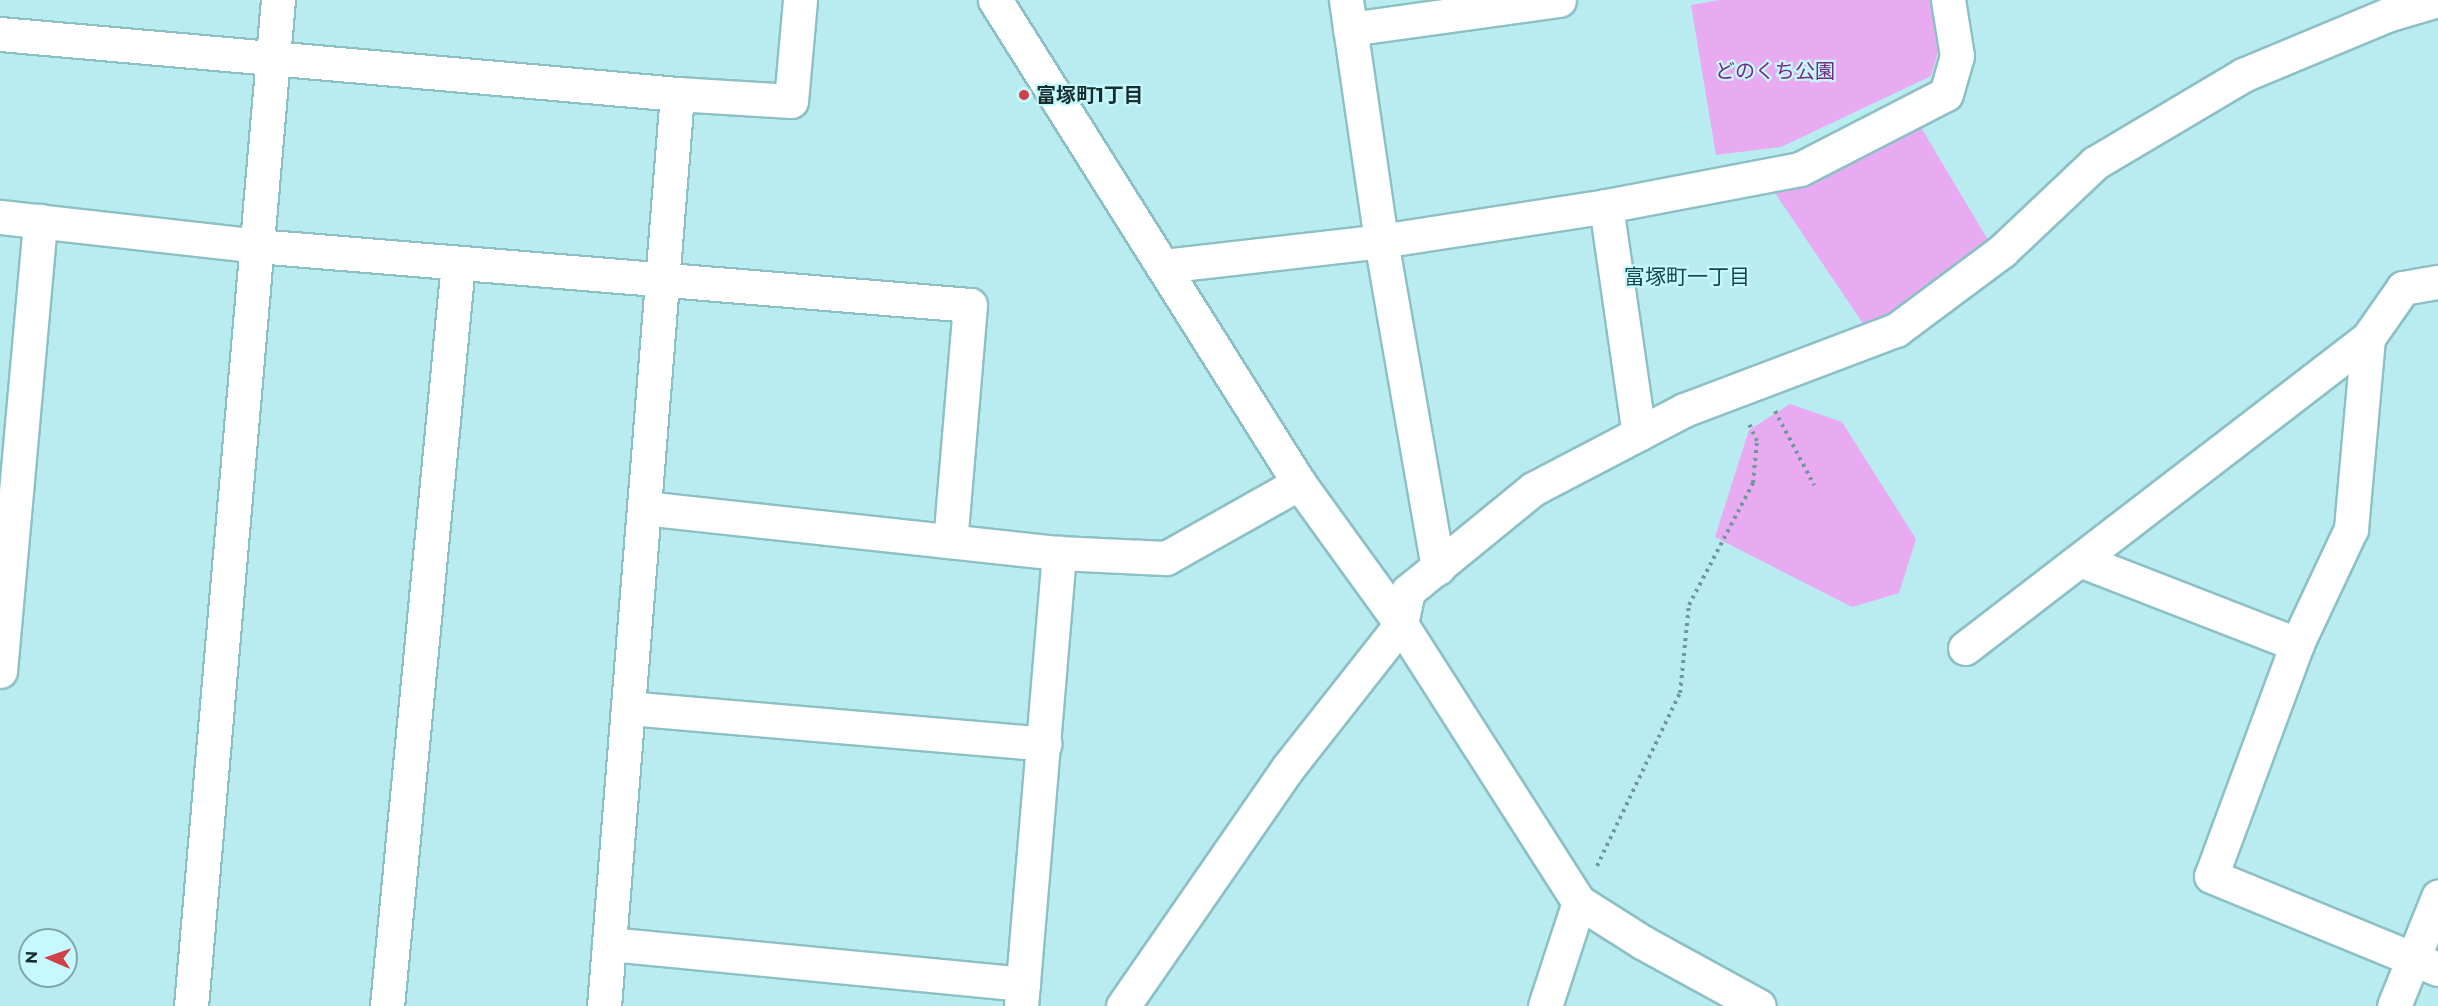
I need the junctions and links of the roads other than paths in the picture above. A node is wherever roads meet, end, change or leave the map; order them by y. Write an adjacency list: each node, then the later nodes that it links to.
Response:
1 (278, 0): 9 (street)
2 (800, 0): 10 (street)
3 (995, 0): 17 (street)
4 (1559, 0): 7 (street)
5 (1948, 0): 11 (street)
6 (2438, 0): 21 (street)
7 (1348, 15): 14 (street)
8 (0, 33): 9 (street)
9 (273, 58): 10 (street); 15 (street)
10 (677, 94): 18 (street)
11 (1606, 206): 14 (street); 21 (street)
12 (0, 217): 13 (street)
13 (40, 221): 15 (street); 31 (street)
14 (1381, 241): 17 (street); 27 (street)
15 (257, 246): 16 (street); 39 (street)
16 (458, 263): 18 (street); 40 (street)
17 (1163, 266): 22 (street)
18 (662, 280): 23 (street); 24 (street)
19 (2438, 282): 20 (street)
20 (2368, 338): 26 (street); 29 (street)
21 (1639, 434): 27 (street)
22 (1299, 483): 25 (street); 28 (street)
23 (644, 508): 24 (street); 32 (street)
24 (950, 541): 25 (street)
25 (1059, 554): 33 (street)
26 (2079, 560): 29 (street); 30 (street)
27 (1438, 568): 28 (street)
28 (1401, 624): 35 (street); 42 (street)
29 (2297, 644): 37 (street)
30 (1965, 648)
31 (0, 671)
32 (628, 708): 33 (street); 36 (street)
33 (1044, 744): 38 (street)
34 (2438, 897): 37 (street)
35 (1579, 902): 43 (street); 44 (street)
36 (609, 944): 38 (street); 41 (street)
37 (2425, 964): 45 (street)
38 (1022, 995)
39 (191, 1006)
40 (387, 1006)
41 (604, 1006)
42 (1123, 1006)
43 (1545, 1006)
44 (1759, 1006)
45 (2394, 1006)

